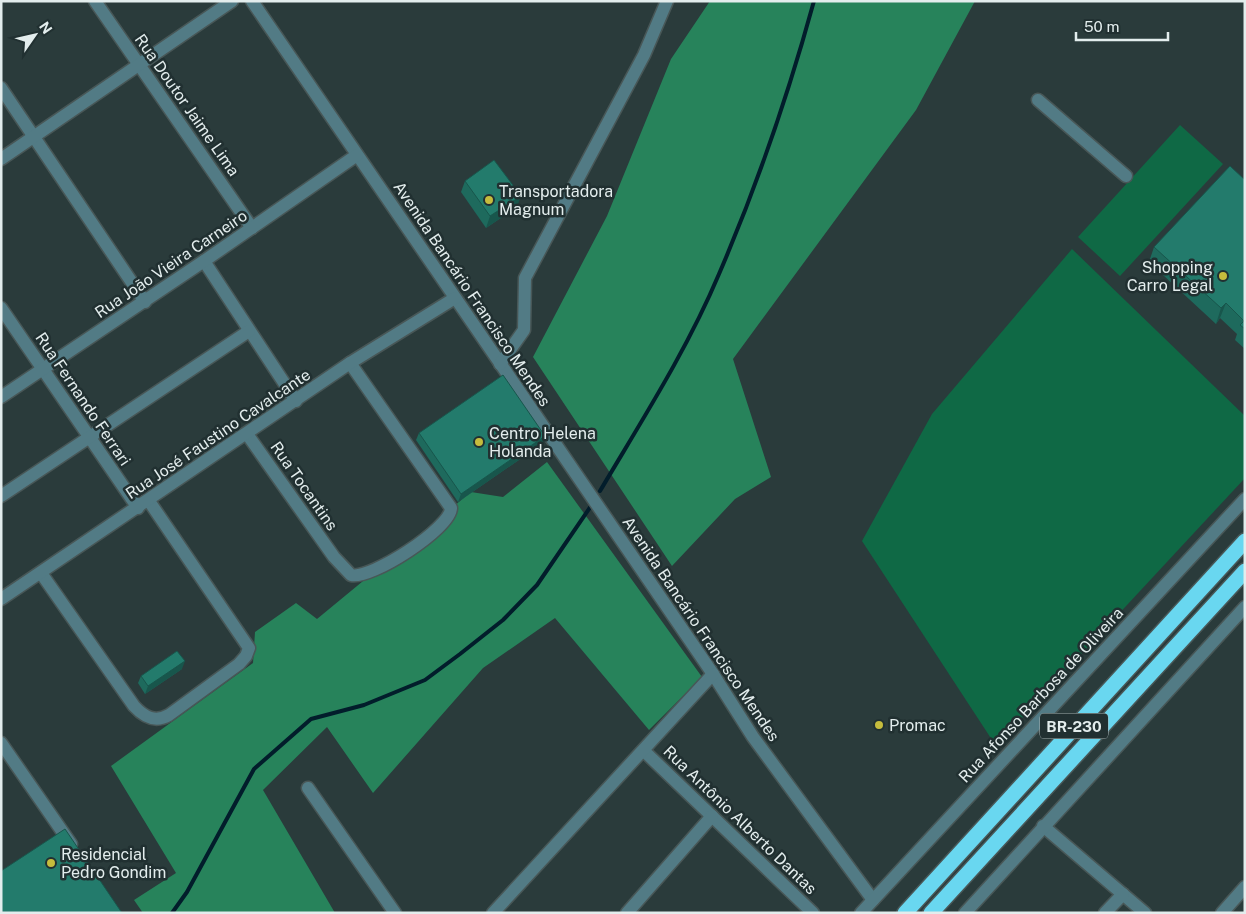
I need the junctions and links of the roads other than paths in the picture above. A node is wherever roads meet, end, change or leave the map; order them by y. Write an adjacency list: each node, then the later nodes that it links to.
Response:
1 (95, 1): 5 (street, Rua Doutor Jaime Lima)
2 (232, 1): 5 (street)
3 (252, 1): 9 (street, Avenida Bancário Francisco Mendes)
4 (667, 1): 19 (street)
5 (139, 66): 8 (street); 12 (street, Rua Doutor Jaime Lima)
6 (1, 88): 8 (street)
7 (1038, 100): 11 (street)
8 (34, 136): 10 (street); 15 (street)
9 (357, 155): 12 (street, Rua João Vieira Carneiro); 14 (street, Avenida Bancário Francisco Mendes)
10 (1, 159)
11 (1126, 176)
12 (252, 228): 13 (street, Rua João Vieira Carneiro)
13 (204, 261): 15 (street, Rua João Vieira Carneiro); 17 (street)
14 (455, 298): 18 (street, Rua José Faustino Cavalcante); 19 (street, Avenida Bancário Francisco Mendes)
15 (145, 302): 20 (street, Rua João Vieira Carneiro)
16 (1, 308): 20 (street, Rua Fernando Ferrari)
17 (249, 331): 22 (street); 24 (street)
18 (350, 363): 22 (street, Rua José Faustino Cavalcante); 23 (street, Rua Tocantins)
19 (500, 364): 33 (street, Avenida Bancário Francisco Mendes)
20 (42, 369): 21 (street, Rua João Vieira Carneiro); 24 (street, Rua Fernando Ferrari)
21 (1, 397)
22 (296, 401): 23 (street, Rua José Faustino Cavalcante)
23 (247, 434): 27 (street, Rua José Faustino Cavalcante)
24 (89, 438): 25 (street); 27 (street, Rua Fernando Ferrari)
25 (1, 496)
26 (1245, 499): 42 (street, Rua Afonso Barbosa de Oliveira)
27 (143, 505): 30 (street, Rua José Faustino Cavalcante); 30 (street, Rua Fernando Ferrari)
28 (1245, 541): 48 (highway, BR-230)
29 (1245, 571): 49 (highway, BR-230)
30 (41, 573): 31 (street, Rua José Faustino Cavalcante)
31 (1, 599)
32 (1245, 607): 38 (street)
33 (713, 674): 35 (street); 42 (street, Avenida Bancário Francisco Mendes)
34 (1, 744): 39 (street)
35 (644, 751): 37 (street, Rua Antônio Alberto Dantas); 43 (street)
36 (308, 788): 44 (street)
37 (712, 816): 45 (street); 46 (street, Rua Antônio Alberto Dantas)
38 (1043, 826): 41 (street); 50 (street)
39 (79, 856)
40 (1245, 888): 53 (street)
41 (1123, 894): 51 (street); 52 (street)
42 (873, 900): 47 (street, Rua Afonso Barbosa de Oliveira)
43 (496, 912)
44 (395, 913)
45 (627, 913)
46 (813, 913)
47 (861, 913)
48 (905, 913)
49 (931, 913)
50 (965, 913)
51 (1105, 913)
52 (1145, 913)
53 (1222, 913)

